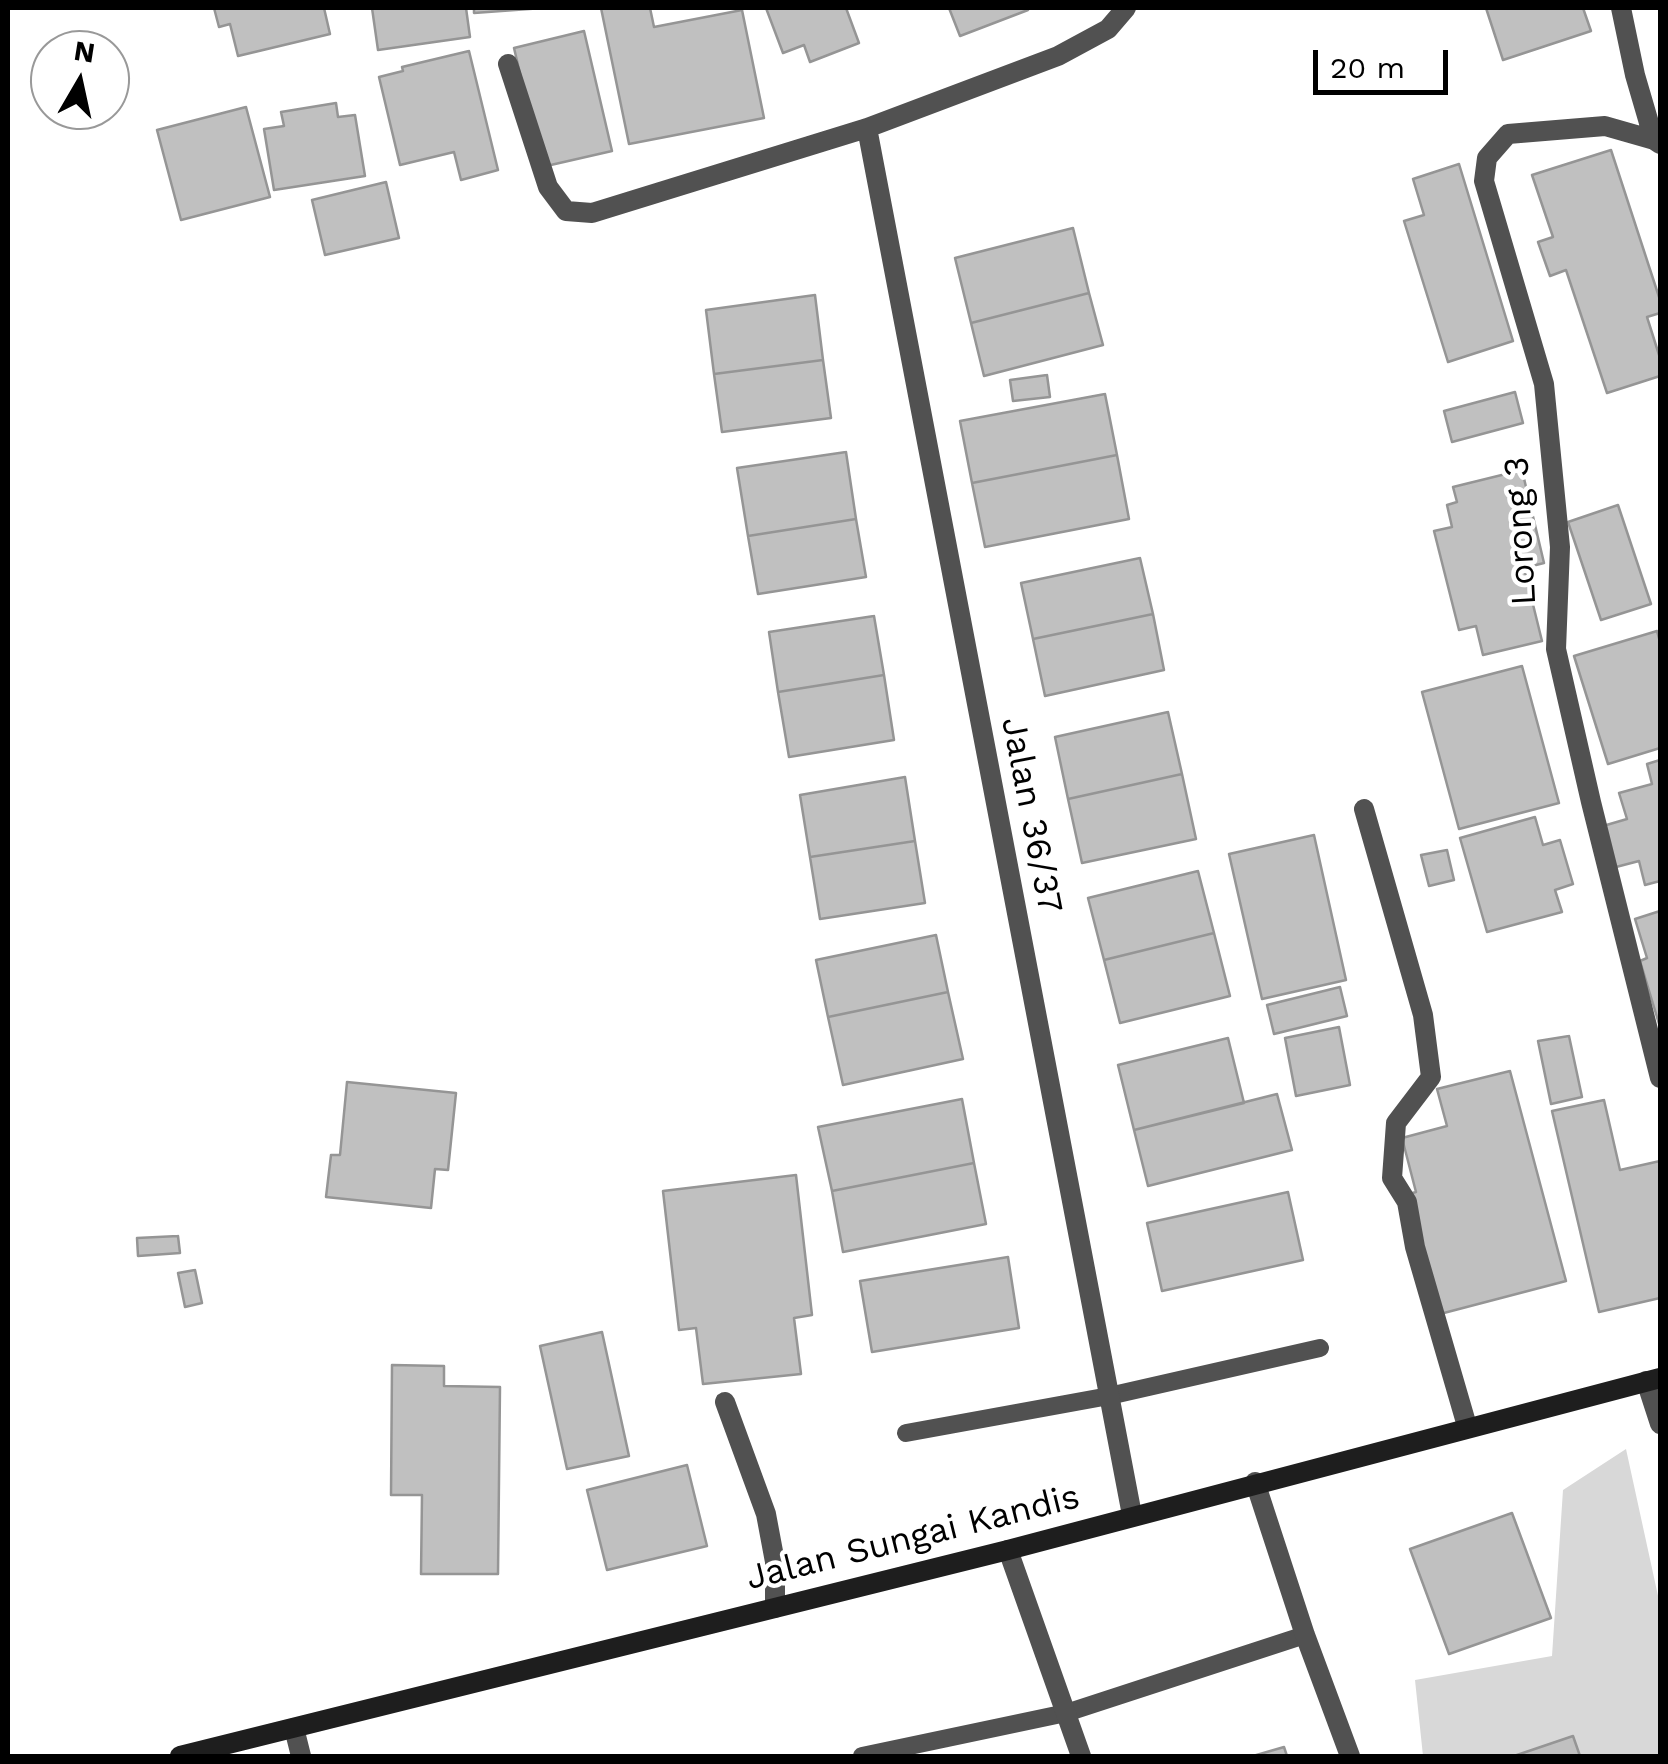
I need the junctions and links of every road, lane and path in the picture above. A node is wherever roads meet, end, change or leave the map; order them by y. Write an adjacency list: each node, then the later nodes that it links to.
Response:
1 (1126, 8): 4 (street)
2 (1621, 8): 5 (street, Lorong 3)
3 (508, 64): 4 (street)
4 (867, 128): 10 (street, Jalan 36/37)
5 (1657, 142): 7 (street, Lorong 3)
6 (1364, 810): 13 (street)
7 (1660, 1078)
8 (1320, 1348): 10 (lane)
9 (1654, 1379): 12 (street); 13 (street, Jalan Sungai Kandis)
10 (1109, 1396): 14 (lane); 16 (street, Jalan 36/37)
11 (725, 1402): 18 (street)
12 (1660, 1424)
13 (1467, 1426): 15 (street, Jalan Sungai Kandis)
14 (906, 1433)
15 (1255, 1482): 16 (street, Jalan Sungai Kandis); 19 (street)
16 (1132, 1515): 17 (street, Jalan Sungai Kandis)
17 (1008, 1550): 18 (street, Jalan Sungai Kandis); 20 (street)
18 (775, 1608): 21 (street, Jalan Sungai Kandis)
19 (1305, 1635): 20 (lane); 26 (street)
20 (1066, 1713): 24 (lane); 25 (street)
21 (294, 1728): 22 (street, Jalan Sungai Kandis); 23 (street)
22 (180, 1756)
23 (301, 1756)
24 (862, 1756)
25 (1081, 1756)
26 (1350, 1756)

